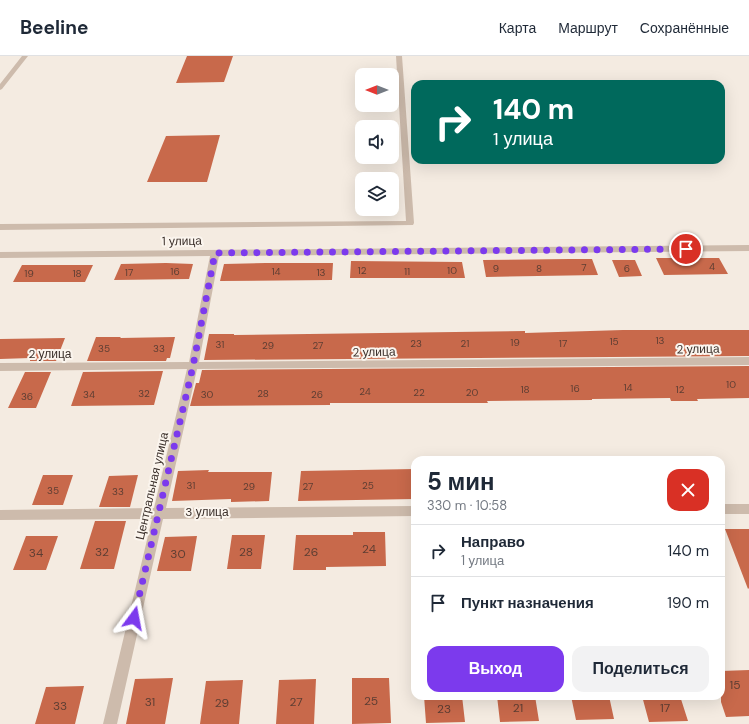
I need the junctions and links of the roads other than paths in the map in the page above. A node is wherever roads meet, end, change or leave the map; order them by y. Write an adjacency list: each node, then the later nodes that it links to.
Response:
1 (25, 56): 3 (street)
2 (399, 56): 4 (street)
3 (0, 88)
4 (0, 227)
5 (749, 248): 6 (street, 1 улица)
6 (215, 253): 7 (street, 1 улица); 9 (street, Центральная улица)
7 (0, 256)
8 (749, 361): 9 (street, 2 улица)
9 (193, 366): 10 (street, 2 улица); 14 (street, Центральная улица)
10 (0, 367)
11 (725, 509): 12 (street)
12 (749, 509)
13 (411, 511): 14 (street, 3 улица)
14 (159, 512): 15 (street, 3 улица); 16 (street, Центральная улица)
15 (0, 515)
16 (110, 724)

